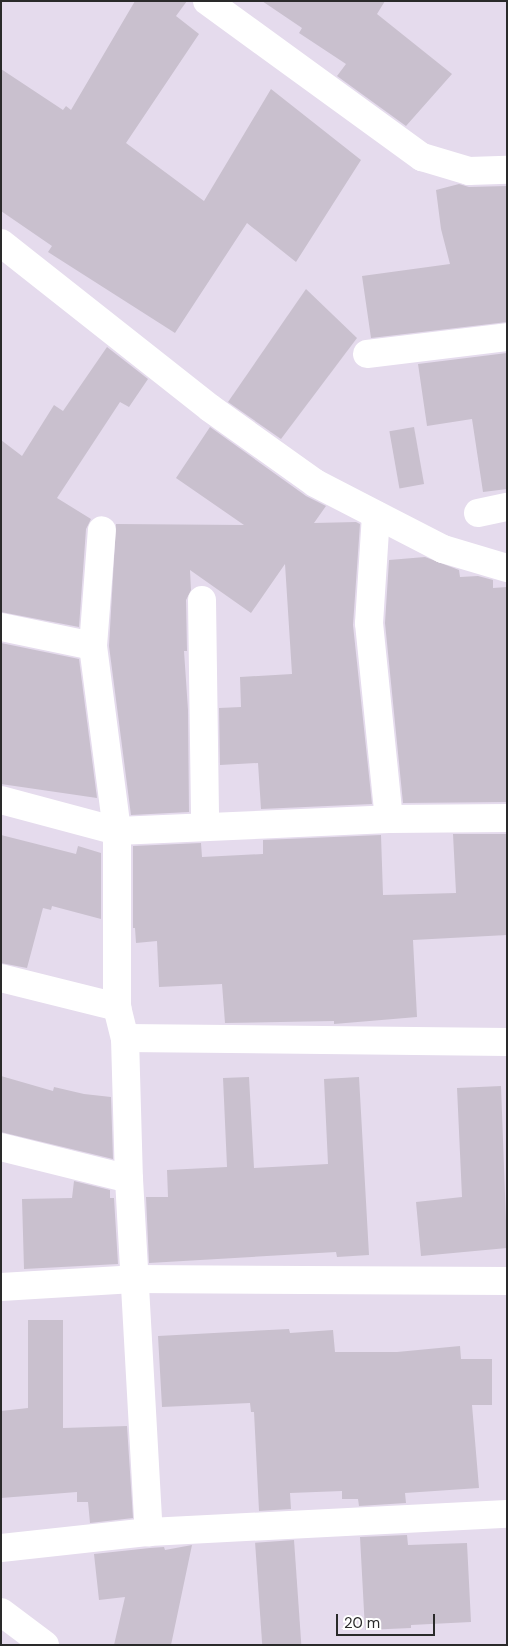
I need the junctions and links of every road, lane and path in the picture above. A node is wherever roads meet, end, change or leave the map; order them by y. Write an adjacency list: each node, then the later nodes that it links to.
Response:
1 (207, 1): 2 (street)
2 (507, 170)
3 (1, 244): 8 (street)
4 (507, 337): 5 (street)
5 (367, 354)
6 (507, 507): 7 (street)
7 (478, 513)
8 (376, 515): 10 (street); 16 (street)
9 (102, 530): 13 (street)
10 (507, 568)
11 (202, 600): 17 (street)
12 (1, 627): 13 (street)
13 (94, 646): 18 (street)
14 (1, 800): 18 (street)
15 (507, 818): 16 (street)
16 (389, 819): 17 (street)
17 (205, 827): 18 (street)
18 (117, 831): 20 (street)
19 (1, 978): 20 (street)
20 (117, 1007): 21 (street)
21 (125, 1038): 22 (street); 24 (street)
22 (507, 1042)
23 (1, 1147): 24 (street)
24 (129, 1179): 25 (street)
25 (134, 1279): 26 (street); 27 (street); 29 (street)
26 (507, 1281)
27 (1, 1287)
28 (507, 1514): 29 (street)
29 (149, 1532): 30 (street)
30 (1, 1548)
31 (1, 1612): 32 (street)
32 (45, 1645)

